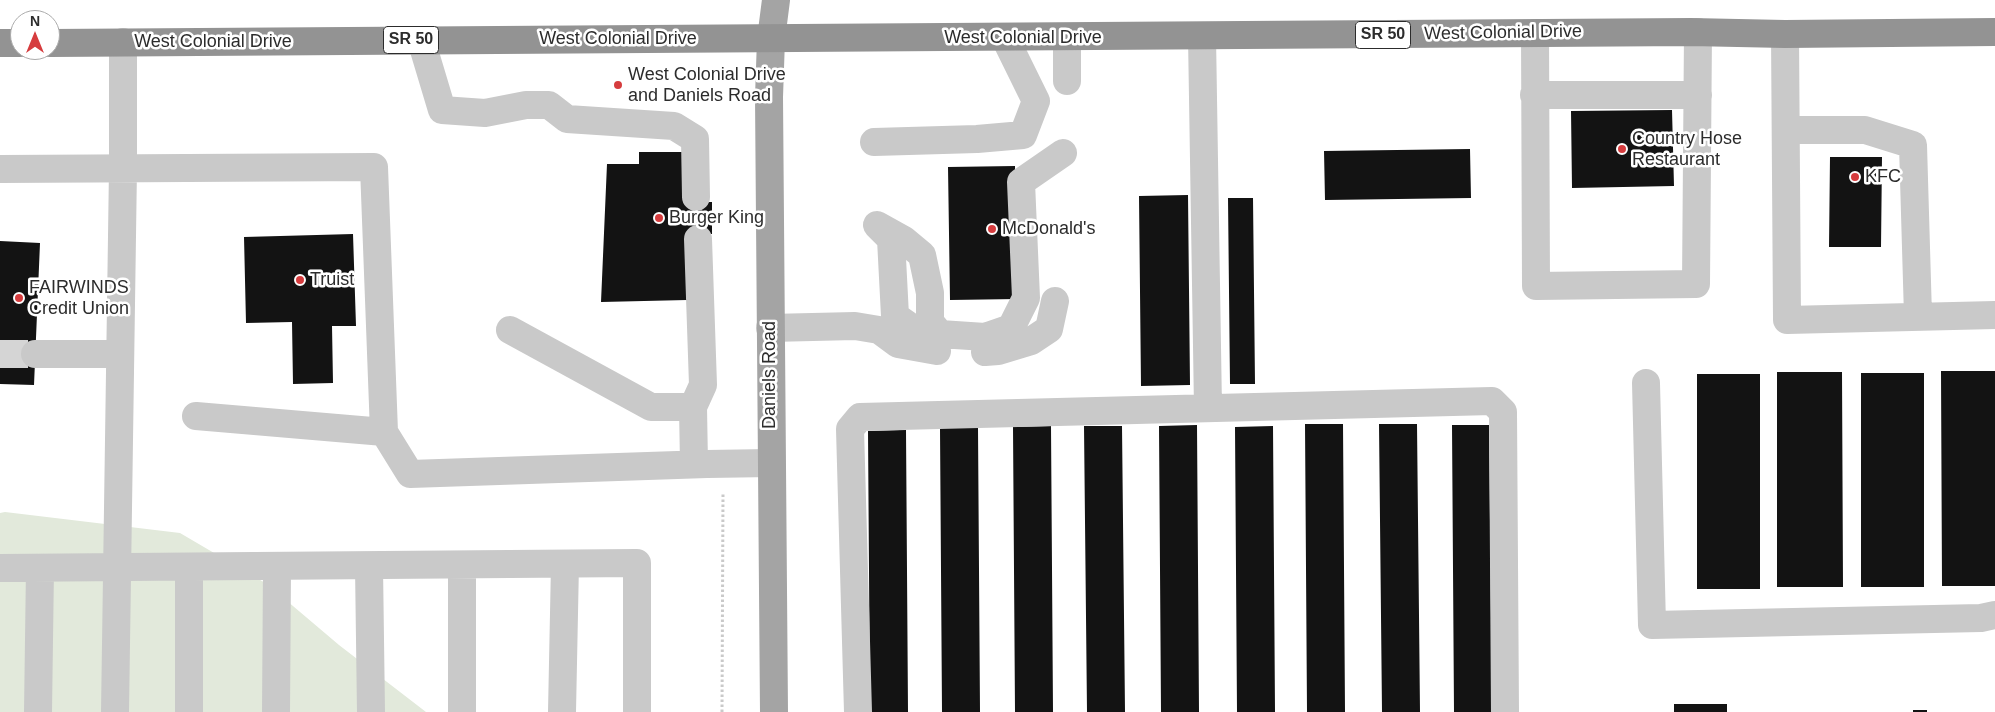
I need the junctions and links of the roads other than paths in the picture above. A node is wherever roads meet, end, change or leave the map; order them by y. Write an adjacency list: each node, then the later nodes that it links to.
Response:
1 (776, 0): 9 (main road, Daniels Road)
2 (1698, 32): 4 (highway, West Colonial Drive / SR 50); 5 (highway, West Colonial Drive / SR 50); 15 (lane)
3 (1995, 32): 5 (highway, West Colonial Drive / SR 50)
4 (1535, 33): 6 (highway, West Colonial Drive / SR 50); 14 (lane)
5 (1785, 34): 16 (lane)
6 (1202, 36): 7 (highway, West Colonial Drive / SR 50); 33 (lane)
7 (1067, 37): 8 (highway, West Colonial Drive / SR 50); 13 (lane)
8 (1005, 38): 9 (highway, West Colonial Drive / SR 50); 17 (lane)
9 (771, 39): 10 (highway, West Colonial Drive / SR 50); 26 (main road, Daniels Road)
10 (422, 40): 11 (highway, West Colonial Drive / SR 50); 21 (lane)
11 (123, 42): 12 (highway, West Colonial Drive / SR 50); 19 (lane)
12 (60, 43)
13 (1067, 81)
14 (1534, 95): 15 (lane); 15 (lane)
15 (1698, 95)
16 (1786, 130): 25 (lane); 25 (lane)
17 (874, 142)
18 (1063, 153): 28 (lane)
19 (123, 168): 20 (lane); 30 (lane); 35 (lane)
20 (0, 169)
21 (696, 197)
22 (698, 239): 32 (lane)
23 (1055, 301): 26 (lane)
24 (1995, 314): 25 (lane)
25 (1918, 316)
26 (770, 328): 36 (main road, Daniels Road)
27 (510, 330): 32 (lane)
28 (940, 334)
29 (35, 354): 30 (lane)
30 (119, 354): 44 (lane)
31 (1646, 383): 46 (lane)
32 (693, 407): 37 (lane)
33 (1208, 408): 56 (lane); 57 (lane)
34 (196, 416): 35 (lane)
35 (384, 432): 37 (lane)
36 (771, 463): 37 (lane); 55 (main road, Daniels Road)
37 (694, 464)
38 (565, 564): 39 (lane); 53 (lane); 54 (lane)
39 (462, 565): 40 (lane); 52 (lane)
40 (369, 566): 41 (lane); 51 (lane)
41 (277, 567): 45 (lane); 50 (lane)
42 (0, 568): 43 (lane)
43 (40, 568): 44 (lane); 47 (lane)
44 (118, 568): 45 (lane); 48 (lane)
45 (189, 568): 49 (lane)
46 (1995, 615)
47 (38, 712)
48 (115, 712)
49 (189, 712)
50 (276, 712)
51 (370, 712)
52 (462, 712)
53 (562, 712)
54 (637, 712)
55 (774, 712)
56 (858, 712)
57 (1505, 712)

